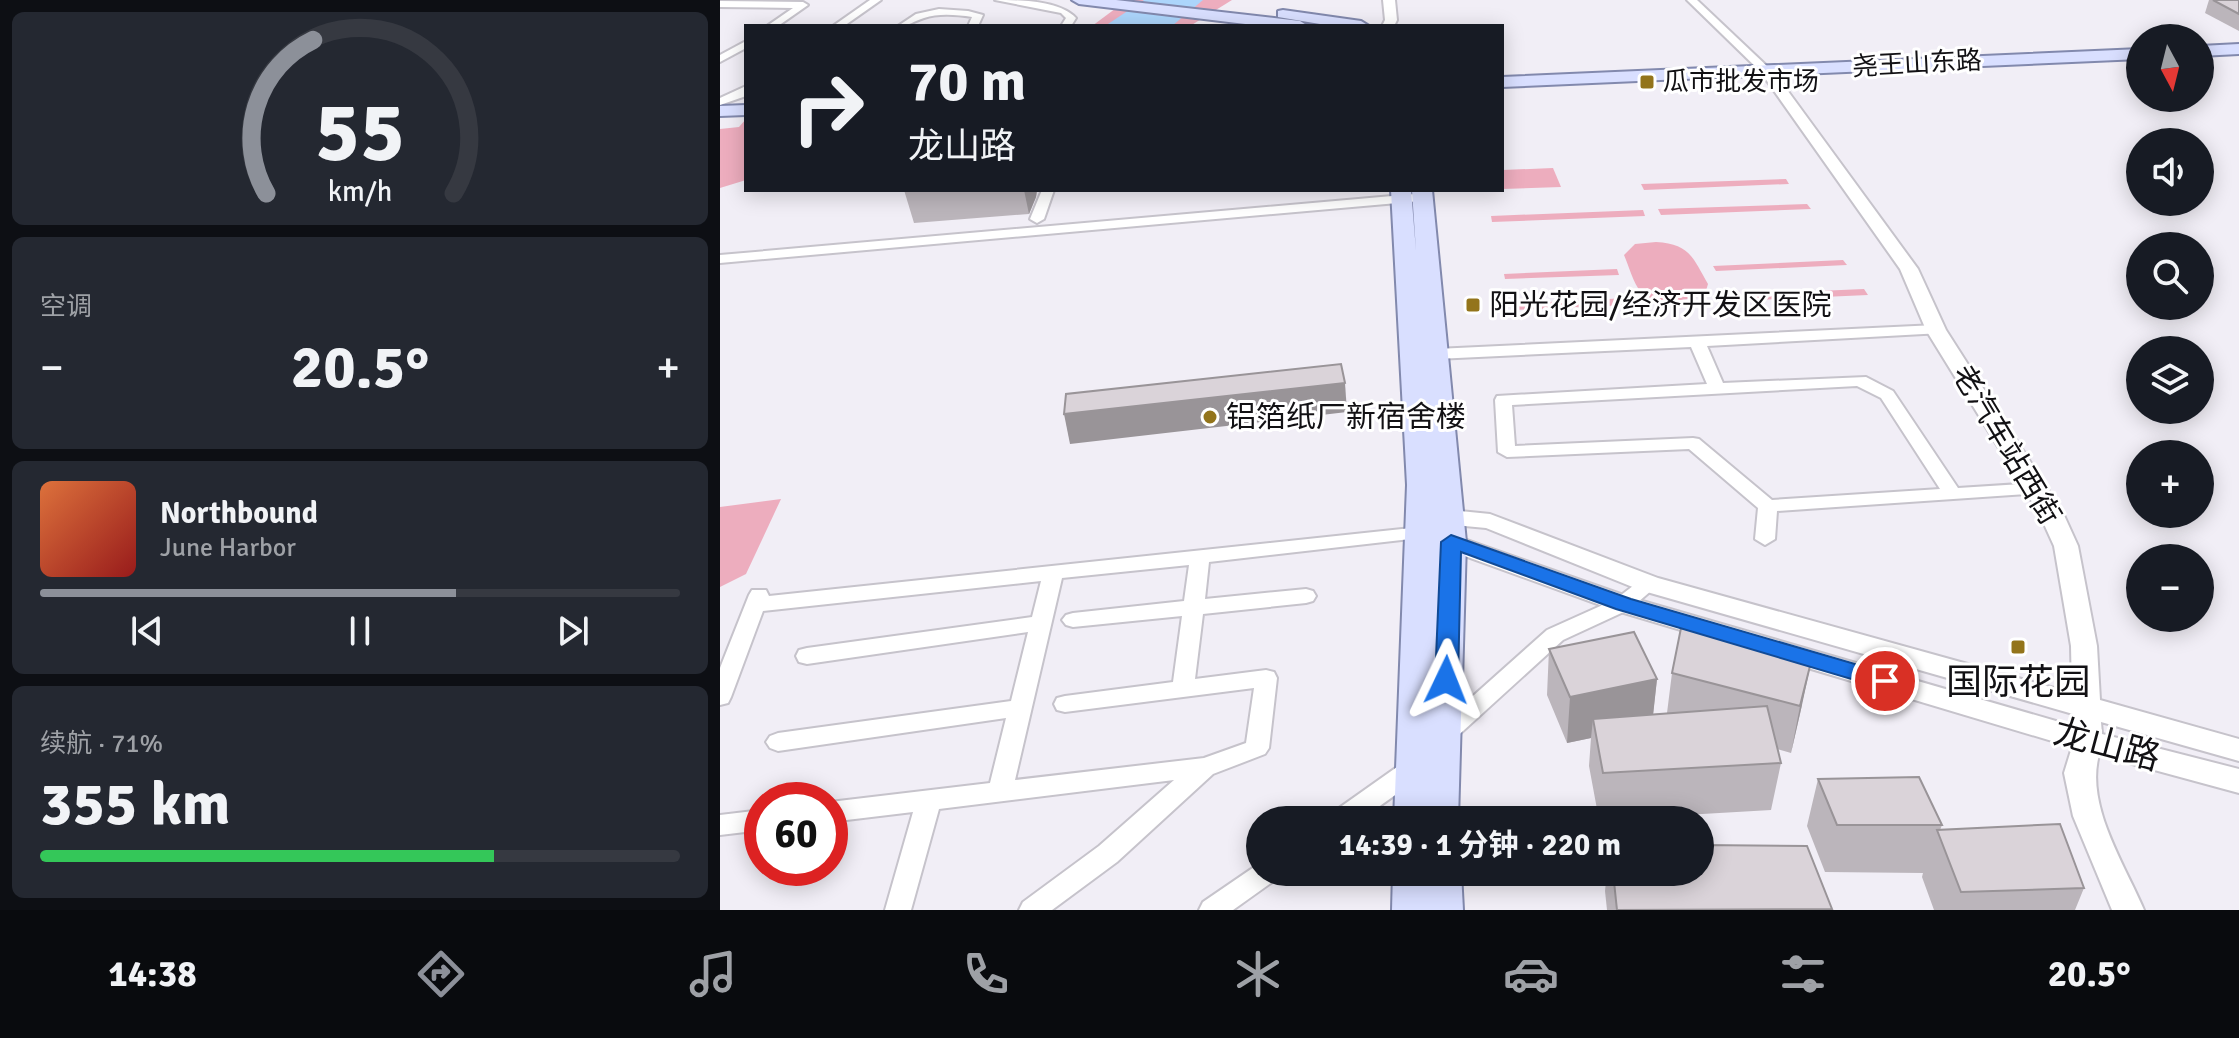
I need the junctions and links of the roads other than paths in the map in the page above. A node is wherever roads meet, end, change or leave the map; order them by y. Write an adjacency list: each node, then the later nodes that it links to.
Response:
1 (876, 0): 9 (street)
2 (1000, 0): 12 (street)
3 (1079, 0): 13 (main road)
4 (1158, 0): 14 (main road)
5 (1389, 0): 15 (street)
6 (1692, 0): 21 (street)
7 (720, 4): 8 (street)
8 (775, 24)
9 (841, 24)
10 (906, 24): 11 (street)
11 (974, 24)
12 (1067, 24)
13 (1283, 24)
14 (1350, 24)
15 (1389, 24)
16 (744, 45): 20 (street)
17 (2239, 47): 18 (main road)
18 (2214, 48)
19 (2126, 53): 21 (main road, 尧王山东路)
20 (720, 59)
21 (1764, 69): 22 (main road, 尧王山东路); 28 (street, 老汽车站西街)
22 (1504, 79)
23 (1047, 192): 26 (street)
24 (1412, 194): 25 (street); 30 (main road); 35 (main road)
25 (1365, 196): 27 (street)
26 (1037, 219)
27 (720, 259)
28 (1936, 330): 29 (street); 32 (street, 老汽车站西街)
29 (1697, 342): 30 (street); 31 (street)
30 (1436, 354): 35 (main road)
31 (1717, 389): 33 (street); 34 (street)
32 (2036, 489): 33 (street); 49 (street, 老汽车站西街)
33 (1952, 494): 34 (street)
34 (1768, 506): 36 (street)
35 (1440, 531): 37 (street); 39 (street, 龙山路); 41 (street, 龙山路); 50 (main road); 55 (main road)
36 (1765, 539)
37 (1200, 555): 38 (street); 45 (street)
38 (1054, 571): 43 (street); 46 (street)
39 (1649, 584): 41 (street); 49 (street, 龙山路)
40 (1306, 596): 42 (street)
41 (1623, 604): 50 (street); 51 (street, 龙山路)
42 (1073, 620)
43 (1041, 623): 44 (street); 48 (street)
44 (807, 656)
45 (1183, 688): 47 (street); 54 (street)
46 (720, 697)
47 (1065, 704)
48 (1020, 708): 52 (street); 57 (street)
49 (2085, 708): 51 (street, 老汽车站西街); 53 (street, 龙山路)
50 (1444, 735): 55 (street); 61 (main road)
51 (2088, 741): 56 (street, 龙山路); 73 (street, 老汽车站西街)
52 (778, 742)
53 (2239, 750)
54 (1205, 767): 57 (street); 68 (street)
55 (1413, 770): 59 (street); 60 (main road)
56 (2239, 781)
57 (1000, 792): 58 (street)
58 (929, 800): 62 (street); 69 (street)
59 (1361, 806)
60 (1413, 806)
61 (1440, 806)
62 (848, 810)
63 (744, 822): 64 (street)
64 (720, 825)
65 (1246, 886): 70 (street)
66 (1413, 886): 71 (main road)
67 (1441, 886): 72 (main road)
68 (1029, 909)
69 (898, 910)
70 (1212, 910)
71 (1413, 910)
72 (1442, 910)
73 (2128, 910)

